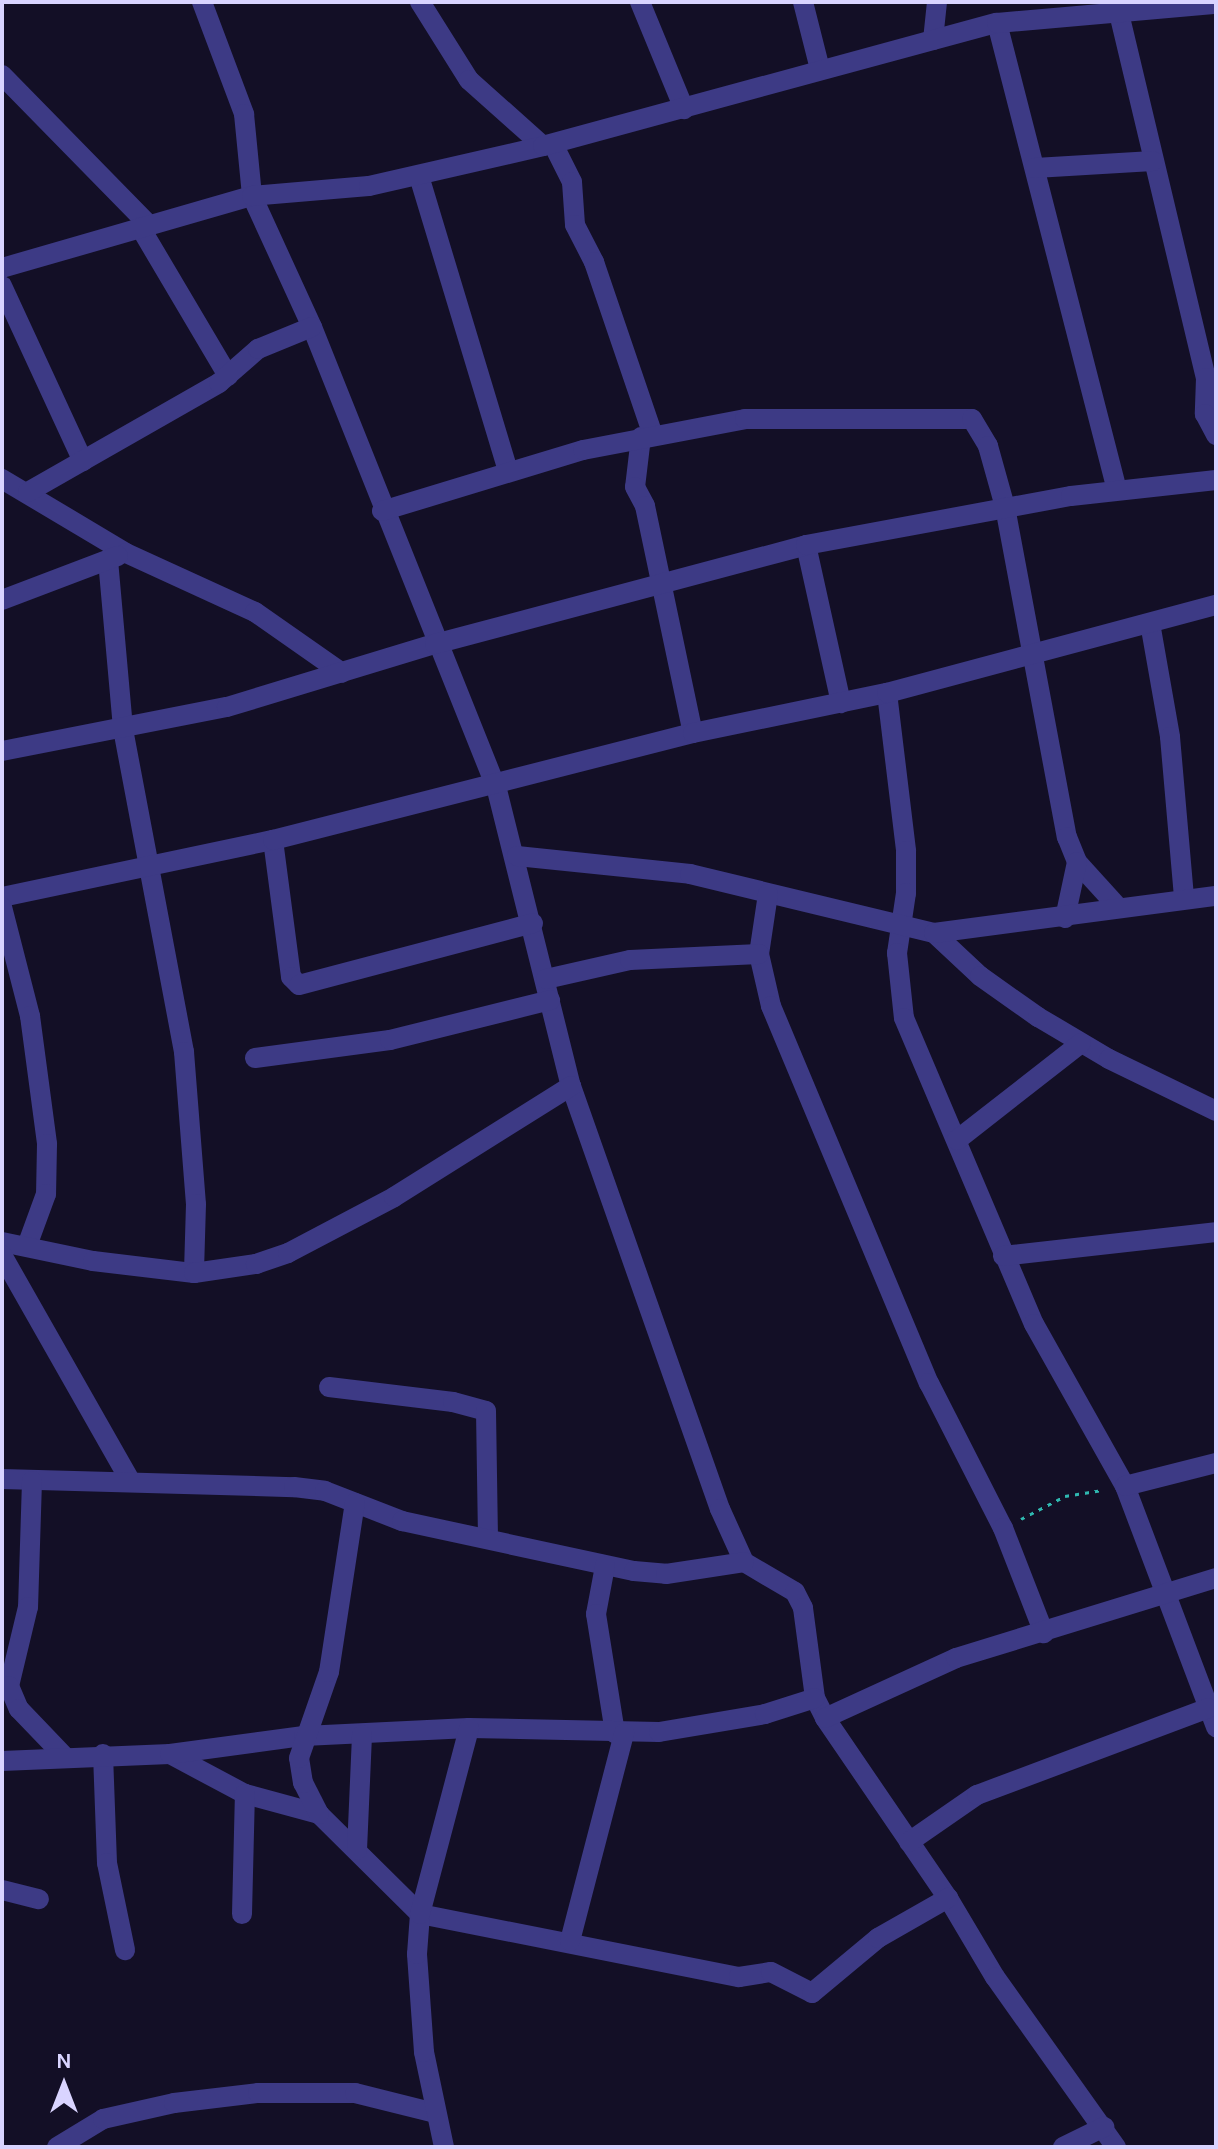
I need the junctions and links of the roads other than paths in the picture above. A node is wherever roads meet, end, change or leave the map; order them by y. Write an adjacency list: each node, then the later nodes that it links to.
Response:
1 (202, 2): 17 (street)
2 (420, 2): 13 (street)
3 (640, 2): 12 (street)
4 (803, 2): 10 (street)
5 (937, 2): 9 (street)
6 (1216, 4): 7 (street)
7 (1118, 9): 8 (street); 14 (street)
8 (997, 23): 9 (street); 15 (street)
9 (933, 40): 10 (street)
10 (820, 69): 12 (street)
11 (5, 84): 18 (street)
12 (684, 109): 13 (street)
13 (548, 145): 16 (street); 24 (street)
14 (1153, 161): 15 (street); 23 (street)
15 (1035, 168): 29 (street)
16 (419, 176): 17 (street); 26 (street)
17 (252, 196): 18 (street); 21 (street)
18 (144, 226): 19 (street); 22 (street)
19 (2, 268)
20 (2, 286): 25 (street)
21 (312, 327): 22 (street); 32 (street)
22 (228, 376): 25 (street)
23 (1216, 435)
24 (647, 436): 26 (street); 31 (street); 35 (street)
25 (83, 461): 30 (street)
26 (508, 470): 32 (street)
27 (2, 479): 30 (street)
28 (1216, 480): 29 (street)
29 (1117, 490): 31 (street)
30 (28, 492): 34 (street)
31 (1005, 507): 33 (street); 40 (street)
32 (382, 511): 39 (street)
33 (806, 545): 35 (street); 43 (street)
34 (117, 556): 36 (street); 41 (street); 44 (street)
35 (663, 582): 39 (street); 45 (street)
36 (2, 600)
37 (1216, 605): 38 (street)
38 (1150, 623): 40 (street); 55 (street)
39 (435, 644): 41 (street); 47 (street)
40 (1032, 650): 42 (street); 50 (street)
41 (342, 673): 44 (street)
42 (887, 693): 43 (street); 60 (street)
43 (841, 703): 45 (street)
44 (123, 729): 46 (street); 51 (street)
45 (693, 733): 47 (street)
46 (2, 751)
47 (496, 786): 48 (street); 49 (street)
48 (273, 840): 51 (street); 59 (street)
49 (517, 856): 52 (street); 59 (street)
50 (1077, 862): 57 (street); 58 (street)
51 (146, 864): 54 (street); 75 (street)
52 (768, 894): 60 (street); 62 (street)
53 (1216, 896): 55 (street)
54 (2, 897)
55 (1184, 898): 57 (street)
56 (2, 907): 72 (street)
57 (1118, 907): 58 (street)
58 (1065, 918): 61 (street)
59 (533, 923): 63 (street)
60 (903, 927): 61 (street); 69 (street)
61 (934, 933): 65 (street)
62 (759, 954): 63 (street); 88 (street)
63 (546, 979): 64 (street)
64 (550, 1000): 66 (street); 67 (street)
65 (1081, 1043): 68 (street); 69 (street)
66 (255, 1058)
67 (571, 1086): 75 (street); 84 (street)
68 (1216, 1111)
69 (957, 1140): 74 (street)
70 (1216, 1232): 74 (street)
71 (2, 1242): 72 (street)
72 (27, 1246): 75 (street)
73 (2, 1255): 80 (street)
74 (1003, 1256): 81 (street)
75 (194, 1273)
76 (329, 1387): 83 (street)
77 (1216, 1463): 81 (street)
78 (2, 1479): 79 (street)
79 (32, 1481): 80 (street); 100 (street)
80 (131, 1482): 82 (street)
81 (1125, 1486): 87 (street)
82 (355, 1503): 83 (street); 90 (street)
83 (488, 1537): 85 (street)
84 (744, 1562): 85 (street); 89 (street)
85 (605, 1566): 94 (street)
86 (1216, 1578): 87 (street)
87 (1165, 1593): 88 (street); 91 (street)
88 (1044, 1633): 92 (street)
89 (815, 1698): 92 (street); 94 (street)
90 (316, 1712): 95 (street); 97 (street)
91 (1212, 1717): 104 (street)
92 (825, 1718): 104 (street)
93 (469, 1728): 94 (street); 96 (street); 110 (street)
94 (619, 1733): 111 (street)
95 (326, 1735): 96 (street); 97 (street)
96 (362, 1735): 105 (street)
97 (304, 1736): 99 (street); 103 (street)
98 (103, 1754): 99 (street); 100 (street); 112 (street)
99 (170, 1754): 102 (street)
100 (65, 1757): 101 (street)
101 (2, 1761)
102 (245, 1794): 103 (street); 109 (street)
103 (319, 1814): 105 (street)
104 (909, 1842): 107 (street)
105 (357, 1850): 110 (street)
106 (2, 1890): 108 (street)
107 (948, 1898): 111 (street); 114 (street)
108 (39, 1899)
109 (242, 1914)
110 (420, 1914): 111 (street); 113 (street)
111 (570, 1941)
112 (125, 1950)
113 (435, 2113): 115 (street); 116 (street)
114 (1104, 2127): 117 (street); 118 (street)
115 (57, 2147)
116 (444, 2147)
117 (1063, 2147)
118 (1116, 2147)

